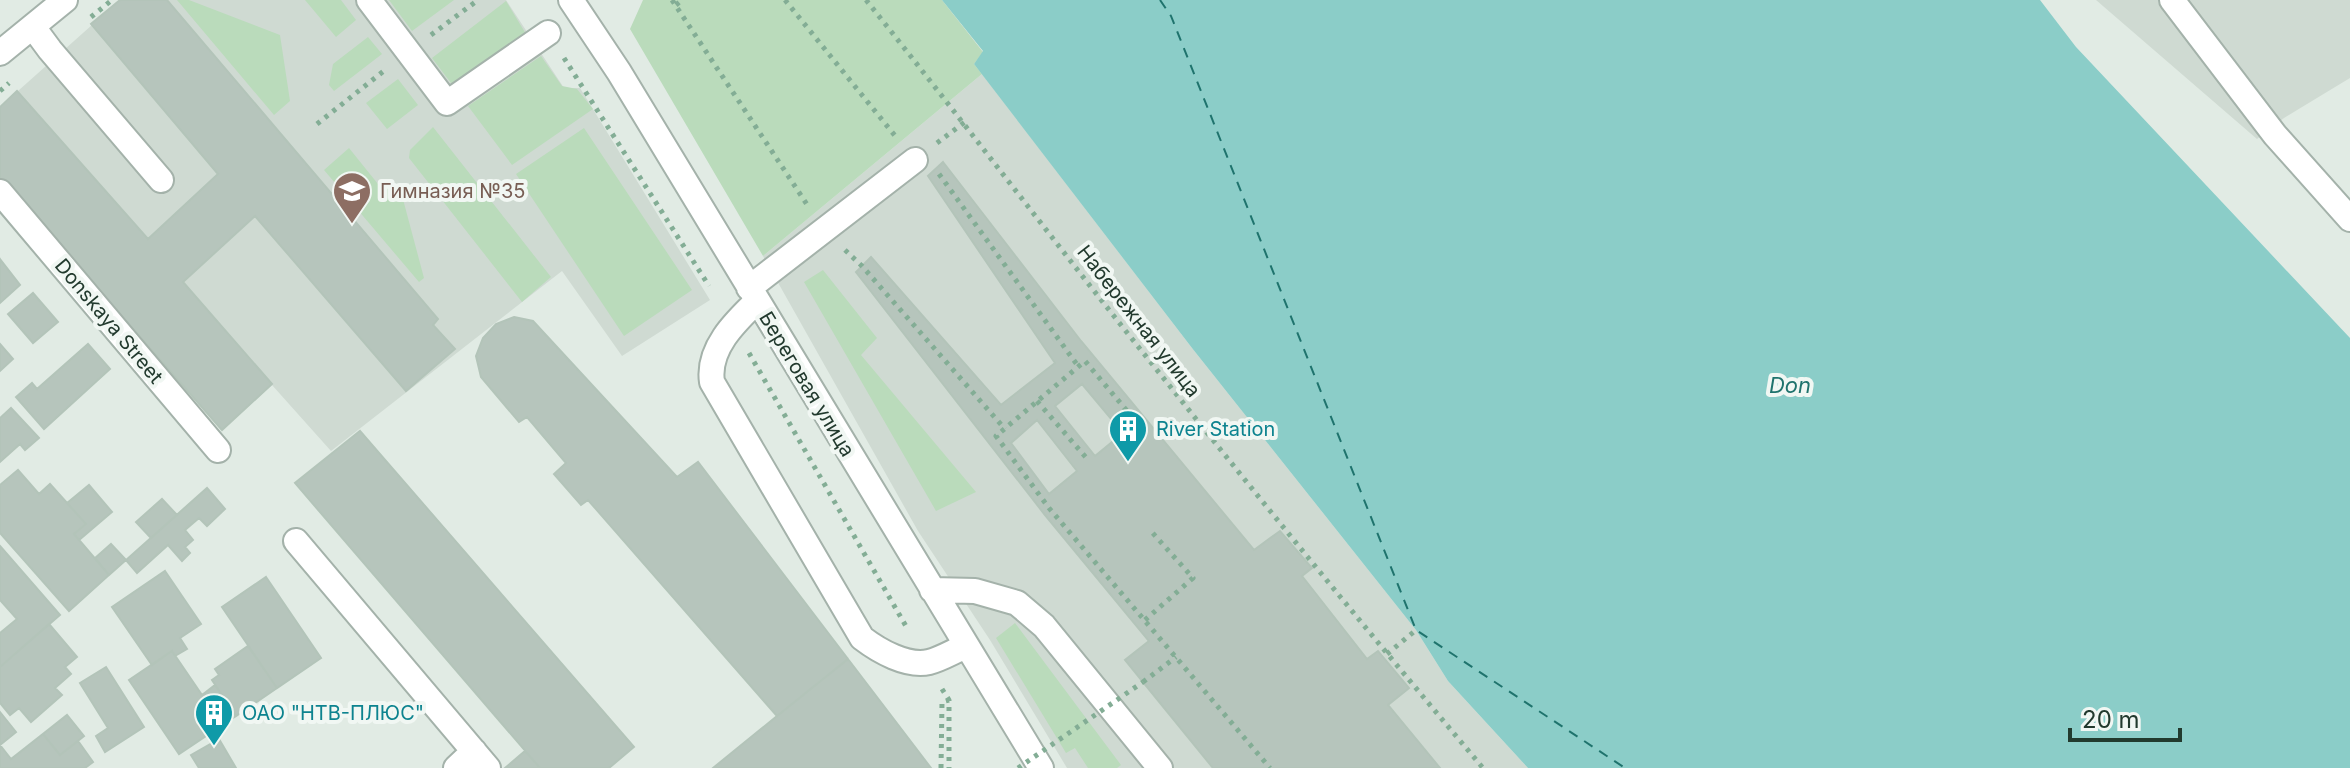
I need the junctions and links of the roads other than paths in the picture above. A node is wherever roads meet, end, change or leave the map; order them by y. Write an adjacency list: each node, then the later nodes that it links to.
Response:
1 (65, 0): 5 (street)
2 (369, 0): 6 (street)
3 (571, 0): 12 (street, Береговая улица)
4 (2172, 0): 11 (street)
5 (33, 27): 7 (street); 9 (street)
6 (548, 33)
7 (0, 53)
8 (925, 165): 12 (street)
9 (161, 180)
10 (0, 192): 13 (street, Donskaya Street)
11 (2350, 219)
12 (753, 294): 15 (street, Береговая улица); 16 (street)
13 (218, 450)
14 (296, 541): 17 (street)
15 (932, 590): 16 (street, Береговая улица); 20 (street)
16 (966, 646): 19 (street, Береговая улица)
17 (481, 760): 18 (street)
18 (456, 768)
19 (1041, 768)
20 (1160, 768)

